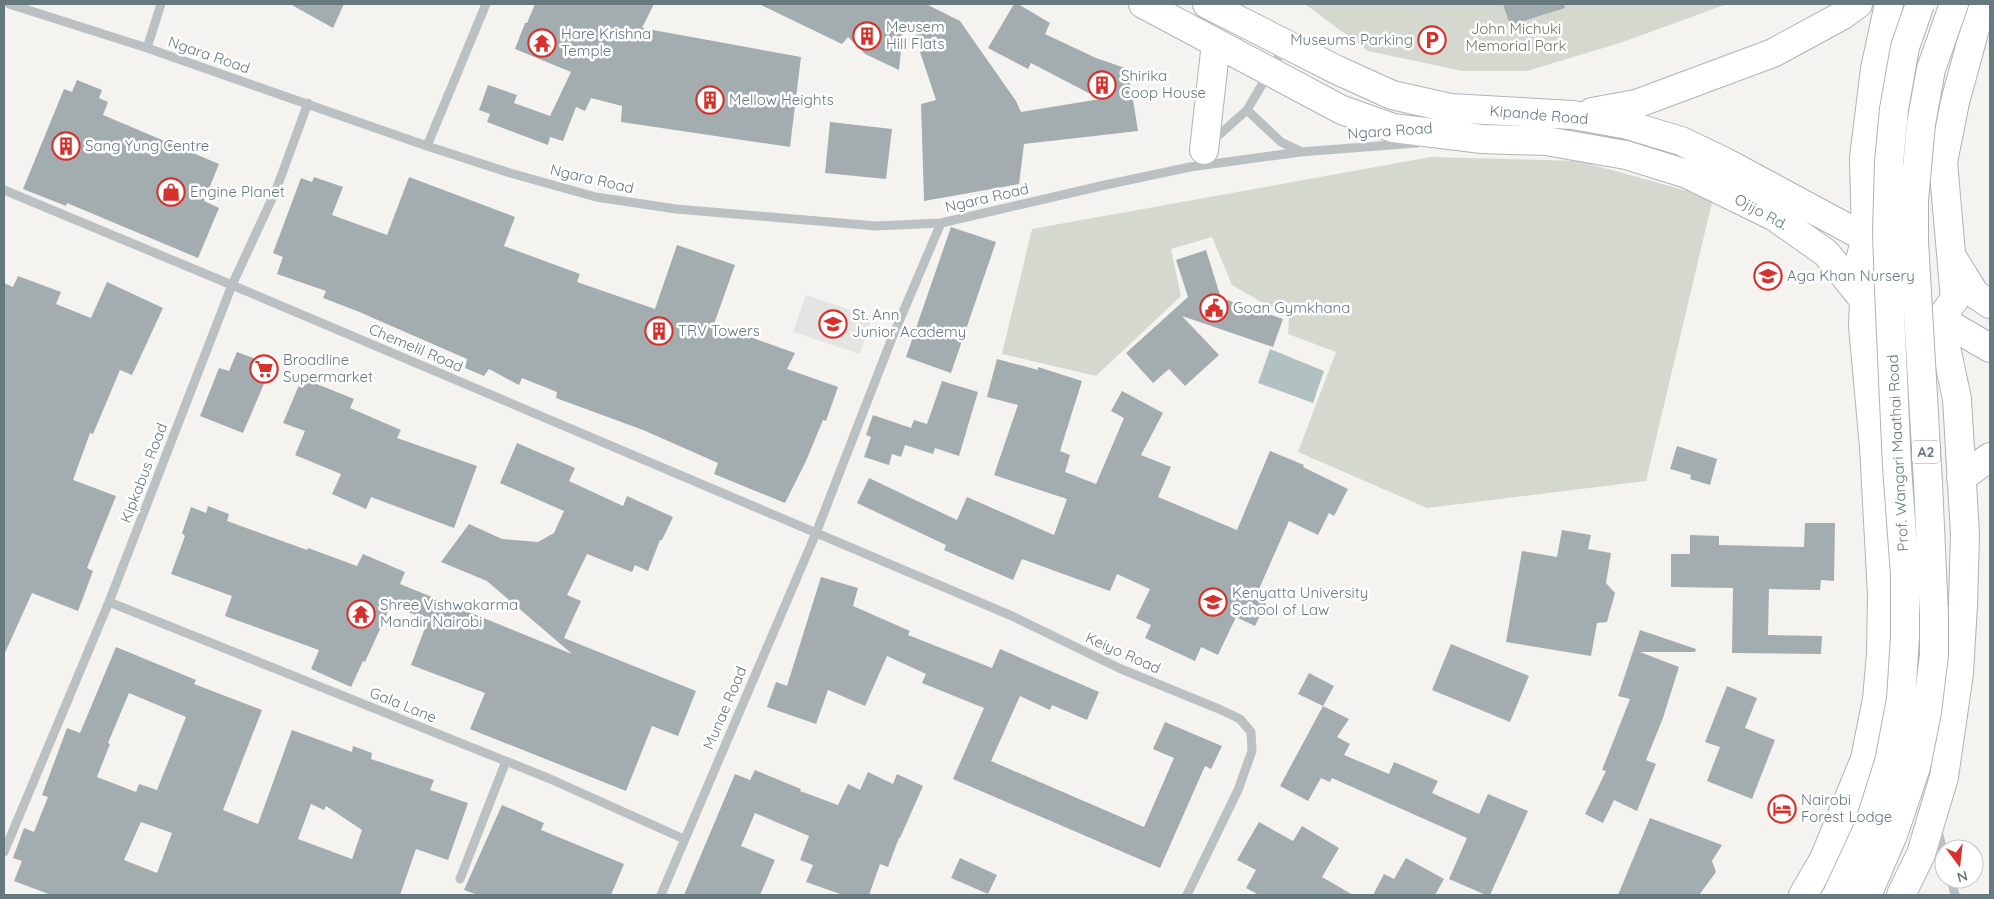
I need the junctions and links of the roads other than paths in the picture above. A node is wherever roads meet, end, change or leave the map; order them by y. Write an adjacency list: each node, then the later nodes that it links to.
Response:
1 (9, 4): 13 (street, Ngara Road)
2 (161, 4): 13 (street)
3 (486, 4): 21 (street)
4 (1143, 4): 11 (main road, Kipande Road)
5 (1207, 4): 12 (main road, Kipande Road)
6 (1858, 4): 17 (main road)
7 (1889, 4): 26 (main road)
8 (1920, 4): 46 (main road, Prof. Wangari Maathai Road / A2, bridge)
9 (1954, 4): 47 (main road, Prof. Wangari Maathai Road / A2, bridge)
10 (1985, 4): 27 (main road)
11 (1216, 43): 14 (main road, Kipande Road); 23 (main road)
12 (1287, 43): 14 (street); 17 (main road, Kipande Road)
13 (147, 48): 15 (street, Ngara Road)
14 (1269, 72): 16 (street); 18 (main road, Kipande Road)
15 (308, 104): 21 (street, Ngara Road); 28 (street, Kipkabus Road)
16 (1247, 110): 22 (street); 23 (street)
17 (1573, 115): 26 (main road, Kipande Road)
18 (1482, 139): 20 (street, Ngara Road); 29 (main road, Ojijo Rd.)
19 (1423, 142): 22 (street, Ngara Road)
20 (1433, 142)
21 (427, 146): 25 (street, Ngara Road)
22 (1300, 152): 23 (street, Ngara Road)
23 (1197, 159): 25 (street, Ngara Road)
24 (4, 190): 28 (street, Chemelil Road)
25 (941, 223): 35 (street, Munae Road)
26 (1866, 238): 27 (main road); 29 (main road)
27 (1950, 253): 30 (main road); 31 (main road)
28 (232, 284): 35 (street, Chemelil Road); 36 (street, Kipkabus Road)
29 (1864, 300): 31 (main road, Ojijo Rd.); 45 (main road, Prof. Wangari Maathai Road)
30 (1990, 304)
31 (1940, 318): 32 (main road); 34 (main road)
32 (1990, 348)
33 (1990, 457): 34 (main road)
34 (1961, 478): 38 (main road)
35 (816, 533): 39 (street, Munae Road); 44 (street, Keiyo Road)
36 (109, 602): 37 (street, Gala Lane); 41 (street, Kipkabus Road)
37 (506, 761): 39 (street, Gala Lane); 42 (street)
38 (1933, 814): 40 (street); 48 (main road)
39 (684, 839): 43 (street, Munae Road)
40 (1940, 839)
41 (4, 852)
42 (460, 879)
43 (661, 895)
44 (1187, 895)
45 (1803, 895)
46 (1837, 895)
47 (1867, 895)
48 (1901, 895)

